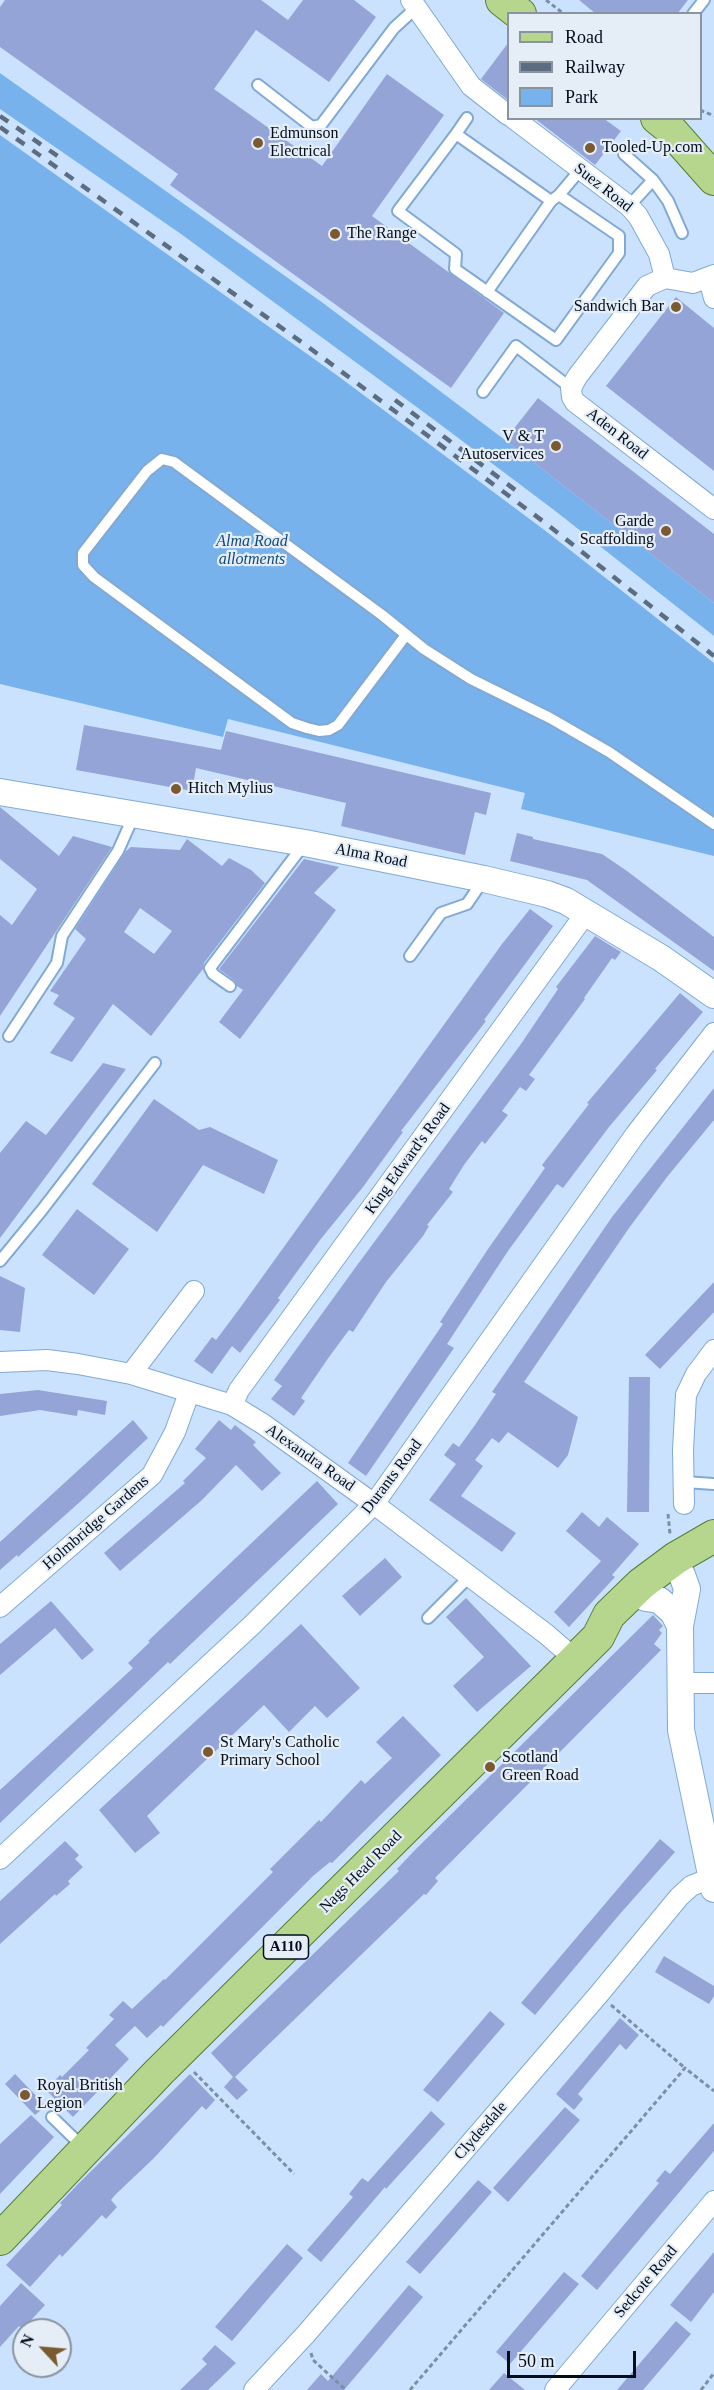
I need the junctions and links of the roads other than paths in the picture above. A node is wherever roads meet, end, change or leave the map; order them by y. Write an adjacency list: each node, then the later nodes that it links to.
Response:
1 (502, 0): 4 (main road)
2 (704, 0): 5 (lane)
3 (414, 4): 6 (lane); 7 (street)
4 (517, 12)
5 (695, 12)
6 (258, 85)
7 (507, 114)
8 (467, 118): 11 (lane)
9 (516, 120): 14 (street, Suez Road)
10 (662, 122): 12 (main road); 15 (main road)
11 (456, 134): 17 (lane); 22 (lane)
12 (714, 144)
13 (624, 154): 16 (lane)
14 (580, 170): 17 (lane); 18 (street, Suez Road)
15 (714, 179)
16 (653, 180): 18 (lane); 19 (lane)
17 (555, 198): 22 (lane); 22 (lane)
18 (628, 206): 21 (street, Suez Road)
19 (682, 233)
20 (713, 276): 21 (street); 23 (street)
21 (665, 278): 24 (street)
22 (487, 292)
23 (714, 298)
24 (571, 388): 25 (lane); 26 (street, Aden Road)
25 (483, 392)
26 (714, 509)
27 (406, 635): 27 (lane); 30 (lane)
28 (0, 792): 29 (street, Alma Road)
29 (134, 814): 31 (street, Alma Road); 38 (lane)
30 (714, 824)
31 (305, 843): 32 (street, Alma Road); 35 (lane)
32 (484, 879): 33 (street, Alma Road); 34 (lane)
33 (586, 914): 36 (street, Alma Road); 46 (street, King Edward's Road)
34 (410, 956)
35 (231, 986)
36 (714, 995)
37 (714, 1033): 49 (street, Durants Road)
38 (9, 1036)
39 (155, 1063): 40 (lane)
40 (0, 1261)
41 (194, 1291): 44 (street)
42 (714, 1350): 47 (street)
43 (0, 1362): 44 (street, Alexandra Road)
44 (130, 1374): 45 (street, Alexandra Road)
45 (189, 1393): 46 (street, Alexandra Road); 56 (street, Holmbridge Gardens)
46 (232, 1406): 49 (street, Alexandra Road)
47 (684, 1482): 48 (lane); 50 (street)
48 (714, 1484)
49 (374, 1504): 54 (street, Alexandra Road); 62 (street, Durants Road)
50 (676, 1508)
51 (714, 1536): 55 (main road, A110)
52 (714, 1557): 53 (main road)
53 (682, 1575): 55 (main road); 58 (street)
54 (469, 1577): 57 (lane); 59 (street, Alexandra Road)
55 (644, 1591): 58 (street); 59 (main road, Nags Head Road / A110)
56 (0, 1607)
57 (428, 1618)
58 (680, 1626): 60 (street)
59 (575, 1659): 65 (main road, Nags Head Road / A110)
60 (681, 1683): 61 (street); 63 (street)
61 (714, 1683)
62 (0, 1859)
63 (712, 1883): 68 (street, Clydesdale)
64 (52, 2117): 65 (lane)
65 (86, 2149): 67 (main road, Nags Head Road / A110)
66 (714, 2201): 69 (street, Sedcote Road)
67 (0, 2239)
68 (254, 2390)
69 (555, 2390)

